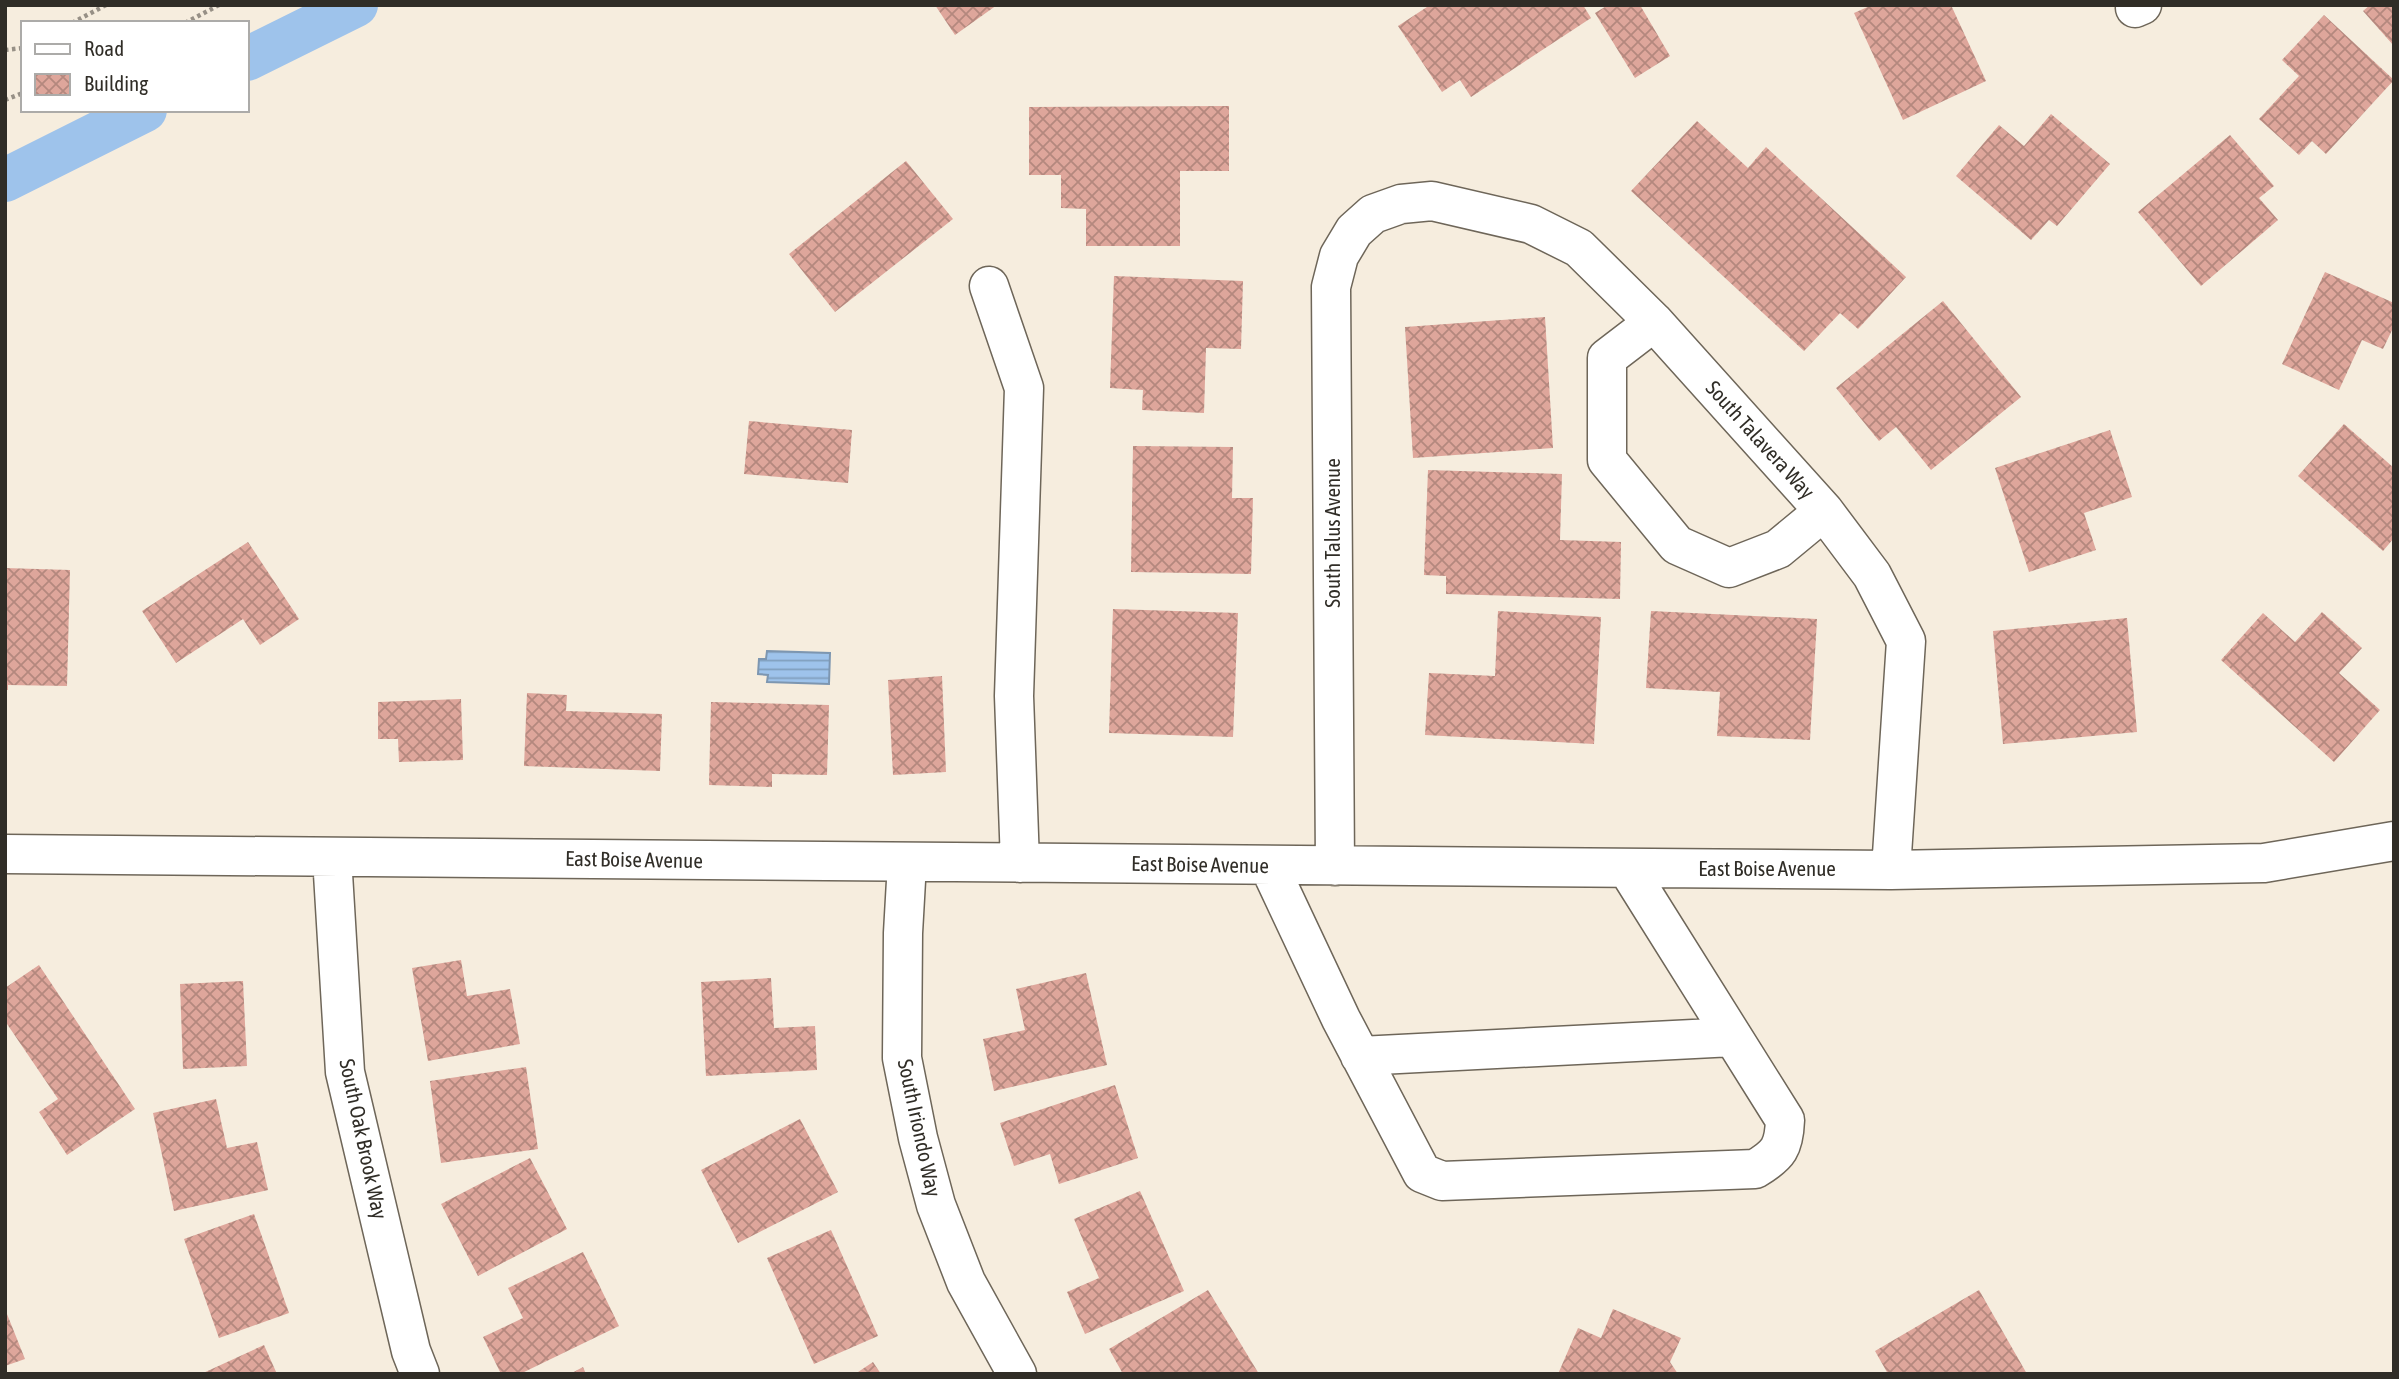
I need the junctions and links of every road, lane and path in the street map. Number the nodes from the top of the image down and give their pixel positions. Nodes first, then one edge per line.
1 (106, 5) edge
2 (219, 5) edge
3 (76, 21) edge
4 (189, 21) edge
5 (1373, 214) joint
6 (989, 286) dead end
7 (1654, 322) junction
8 (1824, 511) junction
9 (2394, 841) edge
10 (5, 854) edge
11 (332, 857) junction
12 (907, 863) junction
13 (1020, 863) junction
14 (1269, 866) junction
15 (1335, 866) junction
16 (1628, 869) junction
17 (1891, 870) junction
18 (1733, 1037) junction
19 (1360, 1056) junction
20 (420, 1374) edge
21 (1017, 1374) edge

1 - 3 path
2 - 4 path
5 - 7 street, South Talavera Way
5 - 15 street, South Talus Avenue
6 - 13 street
7 - 8 street, South Talavera Way
7 - 8 street
8 - 17 street, South Talavera Way
9 - 17 street, East Boise Avenue
10 - 11 street, East Boise Avenue
11 - 12 street, East Boise Avenue
11 - 20 street, South Oak Brook Way
12 - 13 street, East Boise Avenue
12 - 21 street, South Iriondo Way
13 - 14 street, East Boise Avenue
14 - 15 street, East Boise Avenue
14 - 19 street
15 - 16 street, East Boise Avenue
16 - 17 street, East Boise Avenue
16 - 18 street
18 - 19 street
18 - 19 street

